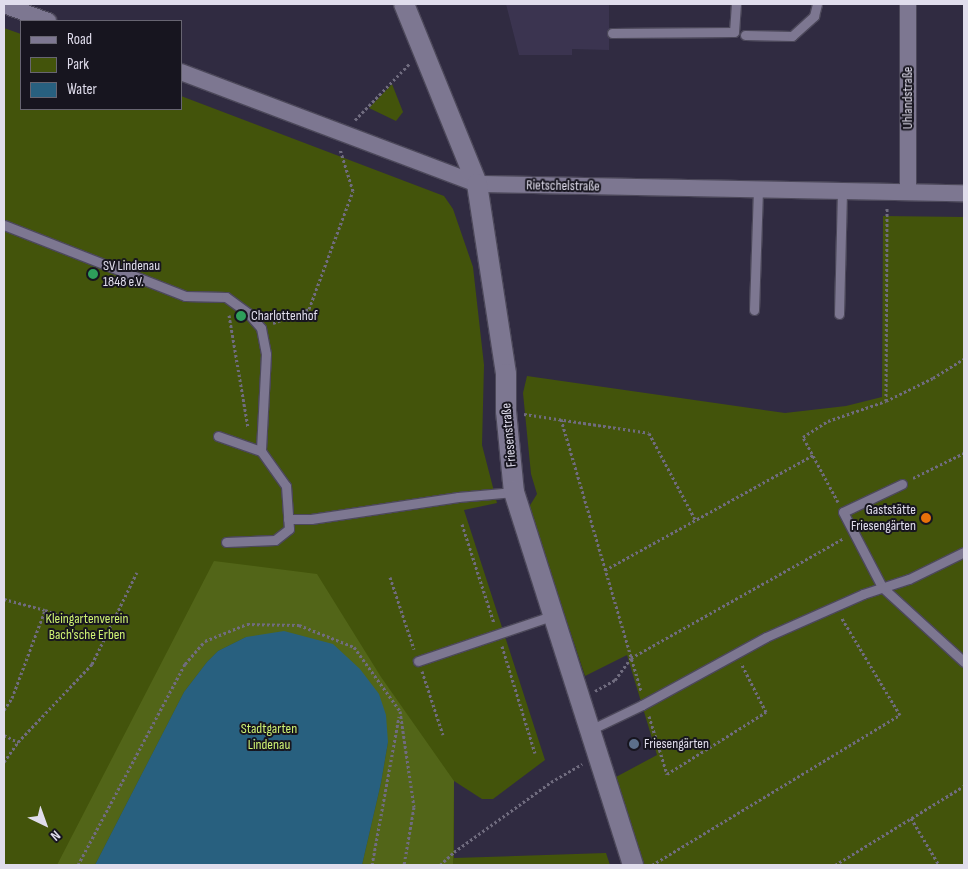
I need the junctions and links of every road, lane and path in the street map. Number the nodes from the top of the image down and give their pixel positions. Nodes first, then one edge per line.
1 (404, 4) edge
2 (736, 4) edge
3 (817, 4) edge
4 (908, 4) edge
5 (4, 5) edge
6 (45, 20) edge
7 (612, 33) dead end
8 (745, 35) dead end
9 (423, 50) junction
10 (182, 72) edge
11 (338, 131) junction
12 (477, 184) junction
13 (758, 189) junction
14 (842, 190) junction
15 (889, 191) junction
16 (908, 192) junction
17 (964, 193) edge
18 (4, 225) edge
19 (226, 297) junction
20 (754, 310) dead end
21 (839, 314) dead end
22 (261, 328) junction
23 (964, 359) edge
24 (886, 401) junction
25 (506, 411) junction
26 (561, 419) junction
27 (218, 436) dead end
28 (251, 446) junction
29 (261, 451) junction
30 (964, 453) edge
31 (813, 455) junction
32 (902, 484) joint
33 (514, 492) junction
34 (843, 512) junction
35 (288, 519) junction
36 (695, 519) junction
37 (462, 524) dead end
38 (854, 532) junction
39 (226, 542) dead end
40 (964, 552) edge
41 (604, 570) junction
42 (137, 572) dead end
43 (390, 577) dead end
44 (882, 587) junction
45 (4, 599) edge
46 (836, 608) junction
47 (45, 610) junction
48 (552, 616) junction
49 (79, 623) dead end
50 (498, 636) junction
51 (736, 654) junction
52 (631, 658) junction
53 (418, 661) junction
54 (964, 662) edge
55 (579, 700) junction
56 (645, 704) junction
57 (4, 710) edge
58 (400, 711) junction
59 (590, 730) junction
60 (4, 735) edge
61 (444, 735) dead end
62 (18, 742) junction
63 (536, 753) dead end
64 (597, 755) junction
65 (4, 762) edge
66 (964, 786) edge
67 (911, 818) junction
68 (78, 865) edge
69 (372, 865) edge
70 (404, 865) edge
71 (440, 865) edge
72 (633, 865) edge
73 (652, 865) edge
74 (835, 865) edge
75 (939, 865) edge

1 - 9 street, Friesenstraße
2 - 7 lane
3 - 8 lane
4 - 16 street, Uhlandstraße
5 - 6 street
9 - 11 path
9 - 12 street, Friesenstraße
10 - 11 street, Rietschelstraße
11 - 12 street, Rietschelstraße
11 - 22 path
12 - 13 street, Rietschelstraße
12 - 25 street, Friesenstraße
13 - 14 street, Rietschelstraße
13 - 20 lane
14 - 15 street, Rietschelstraße
14 - 21 lane
15 - 16 street, Rietschelstraße
15 - 24 path
16 - 17 street, Rietschelstraße
18 - 19 lane
19 - 22 lane
19 - 28 path
22 - 29 lane
23 - 24 path
24 - 31 path
25 - 26 path
25 - 33 street, Friesenstraße
26 - 36 path
26 - 41 path
27 - 28 lane
28 - 29 lane
29 - 35 lane
30 - 32 path
31 - 34 path
31 - 36 path
32 - 34 lane
33 - 35 lane
33 - 48 street, Friesenstraße
34 - 38 lane
35 - 39 lane
36 - 41 path
37 - 50 path
38 - 44 lane
38 - 52 path
40 - 44 lane
41 - 52 path
42 - 62 path
43 - 53 path
44 - 46 lane
44 - 54 lane
45 - 47 path
46 - 51 lane
46 - 73 path
47 - 49 path
47 - 57 path
48 - 50 lane
48 - 55 street, Friesenstraße
50 - 53 lane
50 - 63 path
51 - 56 lane
51 - 56 path
52 - 55 path
52 - 56 path
53 - 61 path
55 - 59 street, Friesenstraße
56 - 59 lane
58 - 68 path
58 - 69 path
58 - 70 path
59 - 64 street, Friesenstraße
60 - 62 path
62 - 65 path
64 - 71 path
64 - 72 street, Friesenstraße
66 - 67 path
67 - 74 path
67 - 75 path

